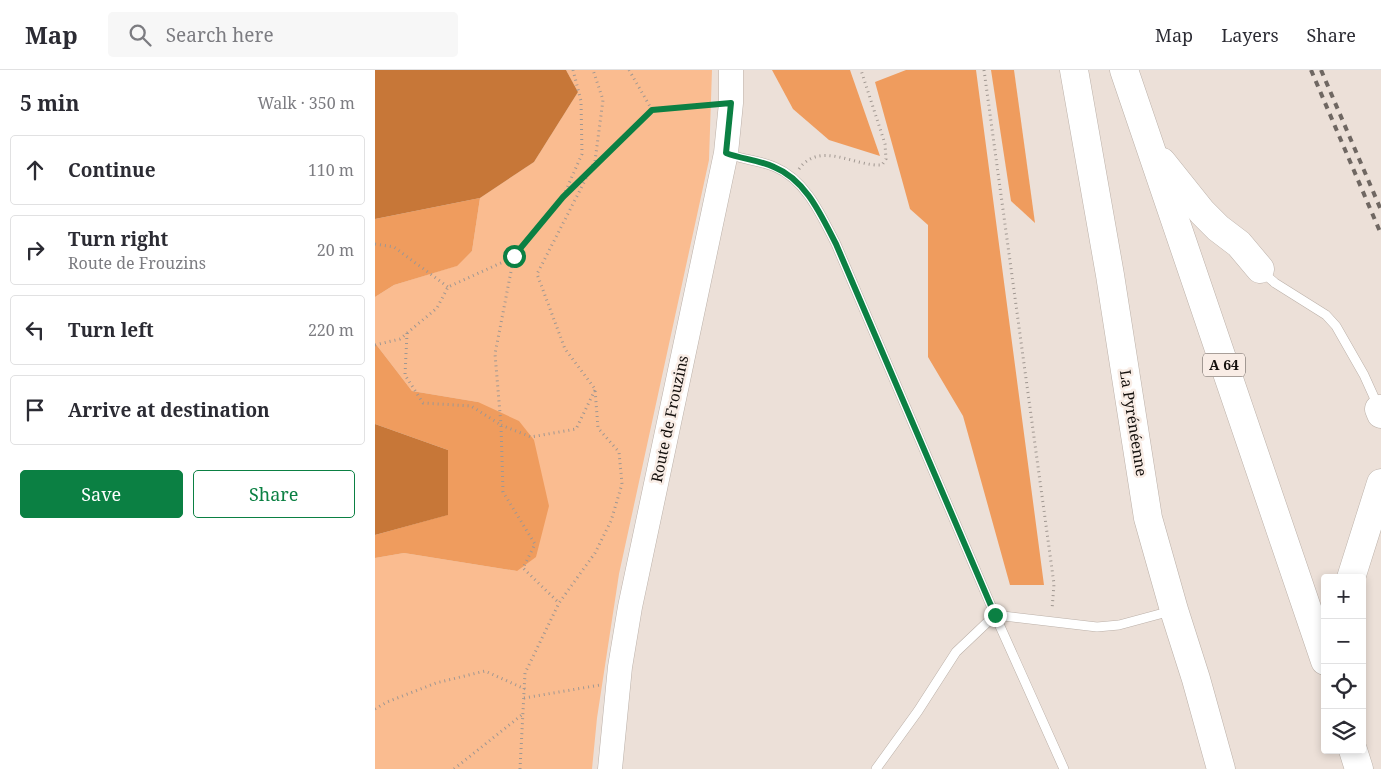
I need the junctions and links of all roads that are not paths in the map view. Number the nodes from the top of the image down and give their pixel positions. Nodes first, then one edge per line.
1 (731, 70) edge
2 (1074, 70) edge
3 (1124, 70) edge
4 (1150, 147) junction
5 (726, 153) junction
6 (1260, 269) joint
7 (1380, 412) edge
8 (1381, 483) edge
9 (1352, 574) edge
10 (1174, 610) junction
11 (995, 615) junction
12 (1321, 649) edge
13 (1354, 754) edge
14 (610, 769) edge
15 (876, 769) edge
16 (1064, 769) edge
17 (1221, 769) edge
18 (1359, 769) edge

1 - 5 main road, Route de Frouzins
2 - 10 highway, La Pyrénéenne
3 - 4 highway, A 64
4 - 6 highway
4 - 12 highway, A 64
5 - 11 lane
5 - 14 main road, Route de Frouzins
6 - 7 lane
8 - 9 highway
10 - 11 lane
10 - 17 highway, La Pyrénéenne
11 - 15 lane
11 - 16 lane
13 - 18 highway

